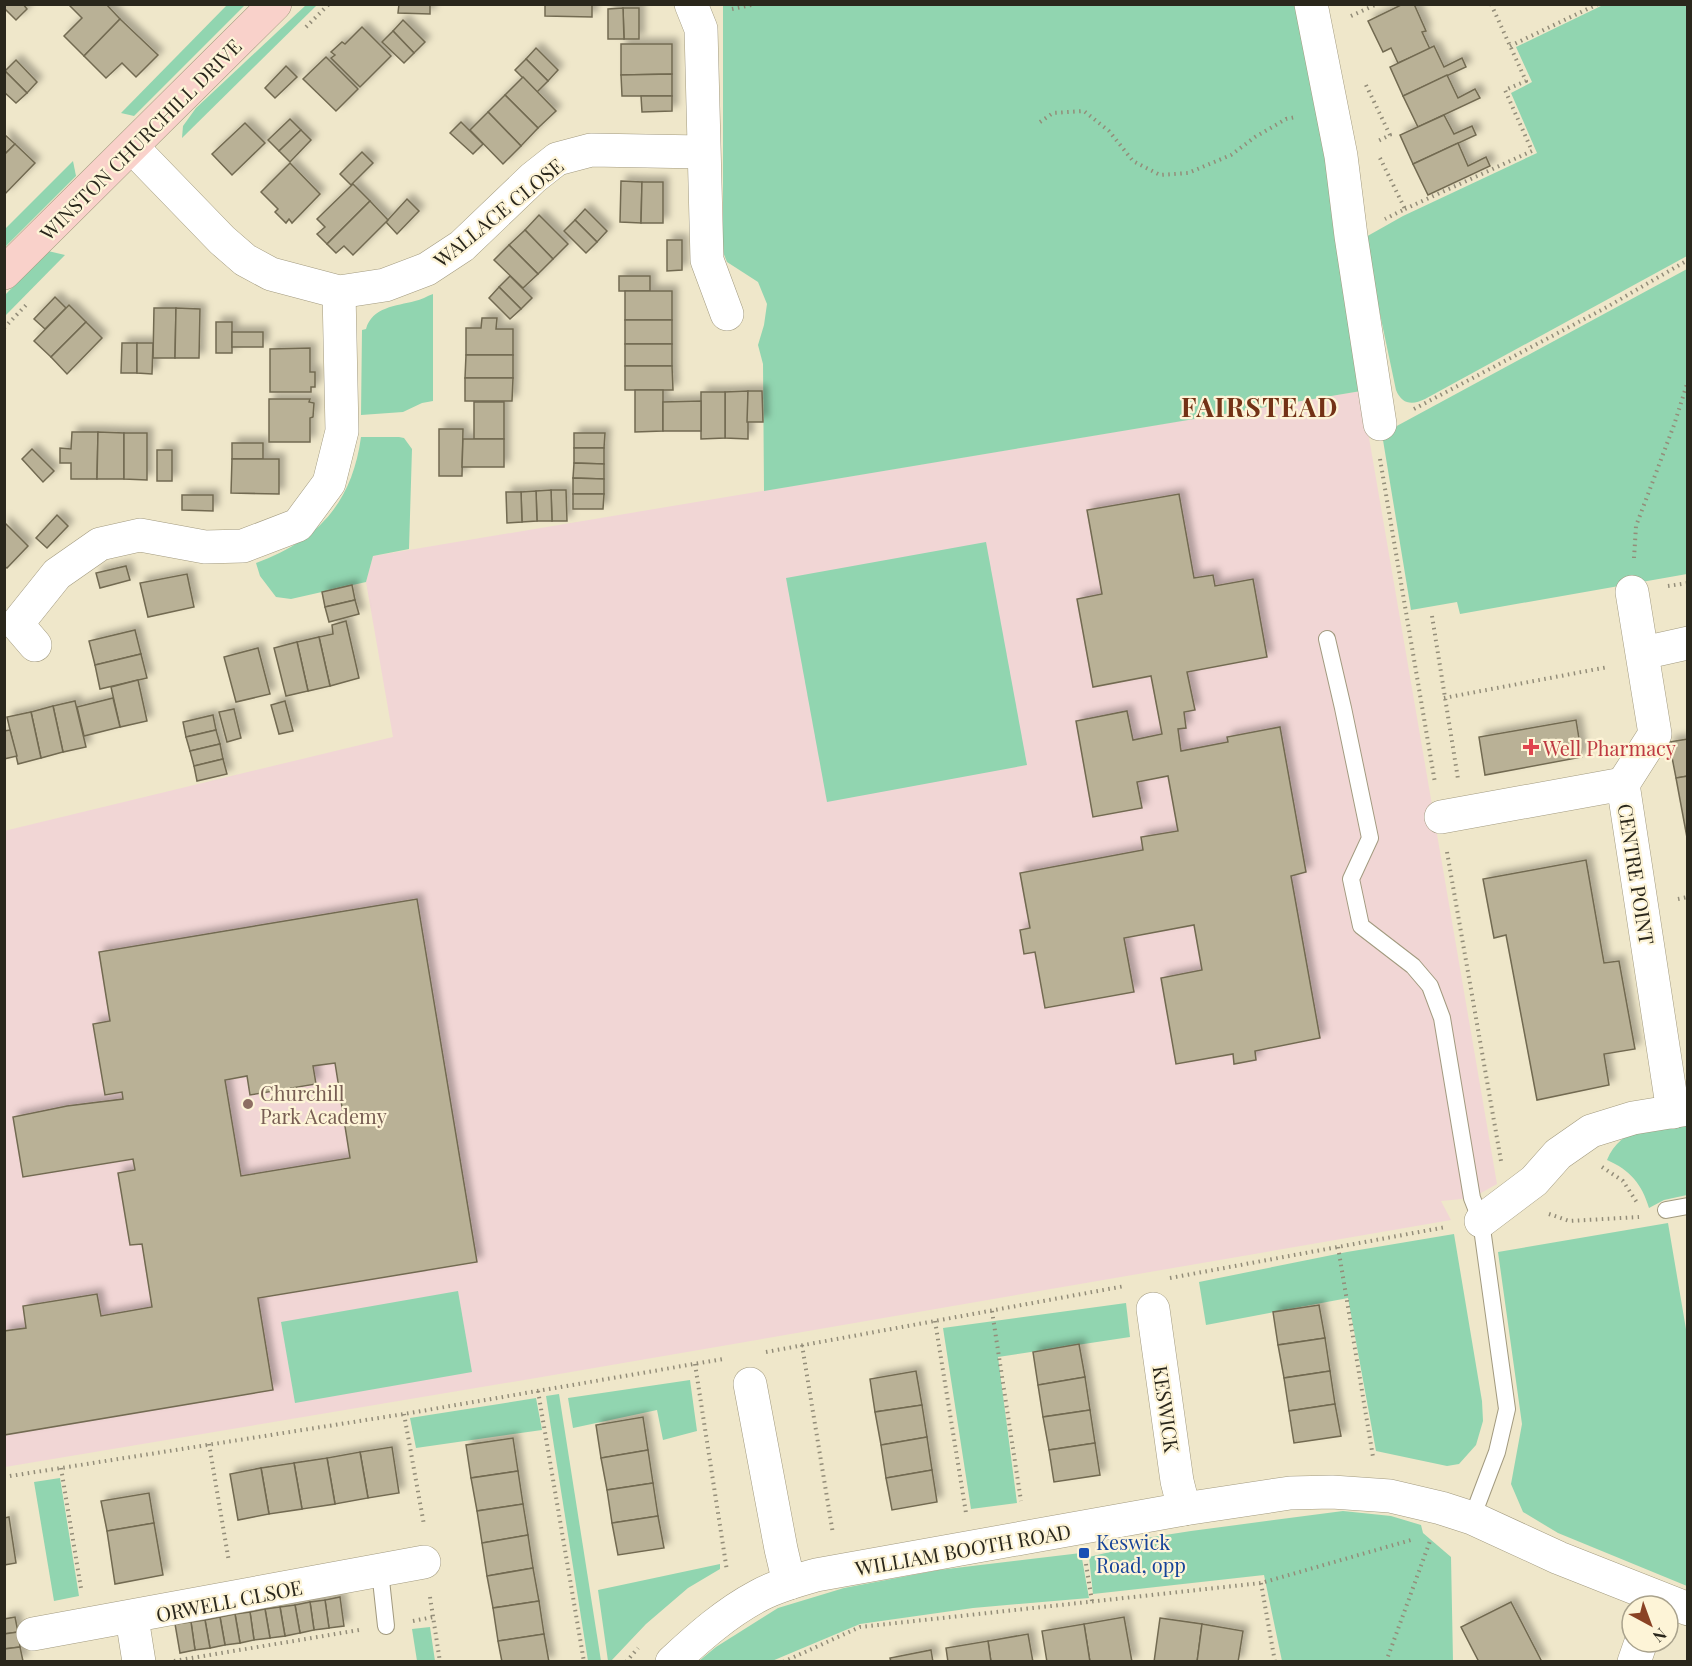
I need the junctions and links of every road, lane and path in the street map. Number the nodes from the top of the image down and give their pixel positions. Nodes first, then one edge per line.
1 (275, 4) edge
2 (691, 4) edge
3 (1311, 4) edge
4 (1491, 4) edge
5 (1598, 4) edge
6 (1510, 46) junction
7 (1332, 110) junction
8 (1040, 122) dead end
9 (132, 147) junction
10 (702, 152) junction
11 (1405, 209) dead end
12 (1688, 260) edge
13 (4, 273) edge
14 (339, 292) junction
15 (727, 314) dead end
16 (1688, 381) edge
17 (1380, 424) joint
18 (1688, 583) edge
19 (1632, 592) junction
20 (1432, 616) dead end
21 (19, 627) edge
22 (1327, 639) dead end
23 (1688, 644) edge
24 (1643, 657) junction
25 (1444, 698) junction
26 (1623, 784) junction
27 (1452, 815) joint
28 (1680, 1111) edge
29 (1558, 1154) junction
30 (1508, 1200) junction
31 (1688, 1206) edge
32 (1666, 1210) dead end
33 (1481, 1221) junction
34 (1338, 1247) dead end
35 (1153, 1309) dead end
36 (992, 1311) dead end
37 (935, 1321) dead end
38 (802, 1345) dead end
39 (695, 1364) dead end
40 (750, 1384) dead end
41 (538, 1391) dead end
42 (404, 1414) dead end
43 (209, 1444) dead end
44 (1373, 1457) dead end
45 (61, 1468) dead end
46 (1022, 1505) dead end
47 (1184, 1509) junction
48 (967, 1514) dead end
49 (1472, 1518) junction
50 (833, 1535) dead end
51 (1415, 1539) dead end
52 (1423, 1539) dead end
53 (424, 1563) junction
54 (380, 1571) junction
55 (728, 1575) dead end
56 (789, 1583) junction
57 (1261, 1583) junction
58 (1642, 1594) edge
59 (235, 1599) junction
60 (433, 1617) junction
61 (132, 1618) junction
62 (87, 1625) junction
63 (386, 1626) junction
64 (33, 1634) dead end
65 (139, 1662) edge
66 (170, 1662) edge
67 (440, 1662) edge
68 (584, 1662) edge
69 (672, 1662) edge
70 (783, 1662) edge
71 (1275, 1662) edge
72 (1386, 1662) edge

1 - 9 street, WINSTON CHURCHILL DRIVE
2 - 10 street
3 - 7 street
4 - 6 path
5 - 6 path
6 - 11 path
7 - 8 path
7 - 17 street
9 - 13 street, WINSTON CHURCHILL DRIVE
9 - 14 street, WALLACE CLOSE
10 - 14 street, WALLACE CLOSE
10 - 15 street
12 - 17 path
14 - 21 street
16 - 19 path
18 - 19 path
19 - 24 street
20 - 25 path
22 - 33 lane
23 - 24 street
24 - 25 path
24 - 26 street
25 - 27 path
26 - 27 street, CENTRE POINT
26 - 28 street, CENTRE POINT
28 - 29 street
29 - 30 street
29 - 30 path
30 - 33 street
31 - 32 lane
33 - 49 lane
34 - 44 path
35 - 47 street, KESWICK
36 - 46 path
37 - 48 path
38 - 50 path
39 - 55 path
40 - 56 street
41 - 68 path
42 - 53 path
43 - 59 path
45 - 62 path
47 - 49 street, WILLIAM BOOTH ROAD
47 - 56 street, WILLIAM BOOTH ROAD
49 - 58 street, WILLIAM BOOTH ROAD
51 - 57 path
52 - 72 path
53 - 54 street, ORWELL CLSOE
53 - 60 path
54 - 59 street, ORWELL CLSOE
54 - 63 lane
56 - 69 street, WILLIAM BOOTH ROAD
57 - 70 path
57 - 71 path
59 - 61 street, ORWELL CLSOE
60 - 63 path
60 - 67 path
61 - 62 street, ORWELL CLSOE
61 - 65 street
62 - 64 street, ORWELL CLSOE
63 - 66 path

